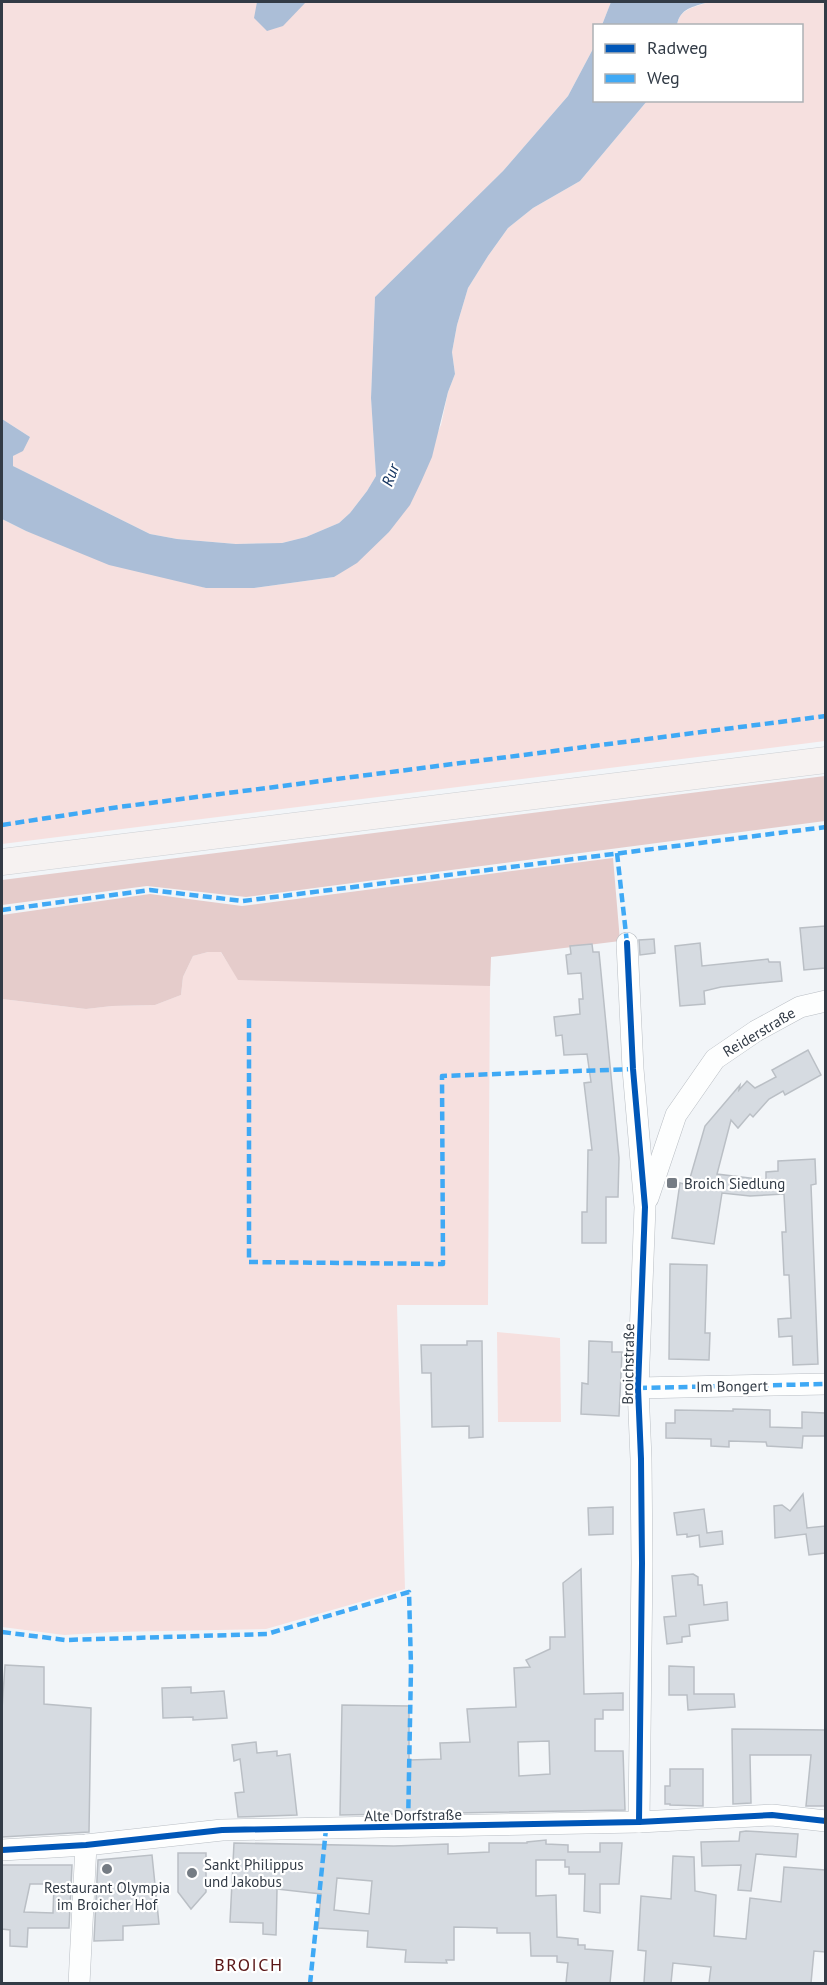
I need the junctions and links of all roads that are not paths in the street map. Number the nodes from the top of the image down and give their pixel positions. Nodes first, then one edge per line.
1 (825, 760) edge
2 (2, 862) edge
3 (627, 943) dead end
4 (825, 1001) edge
5 (645, 1207) junction
6 (825, 1384) edge
7 (638, 1388) junction
8 (825, 1821) edge
9 (639, 1822) junction
10 (86, 1845) junction
11 (2, 1850) edge
12 (79, 1983) edge

1 - 2 main road
3 - 5 street, Broichstraße
4 - 5 street, Reiderstraße
5 - 7 street, Broichstraße
6 - 7 street, Im Bongert
7 - 9 street, Broichstraße
8 - 9 street, Alte Dorfstraße
9 - 10 street, Alte Dorfstraße
10 - 11 street, Alte Dorfstraße
10 - 12 street

